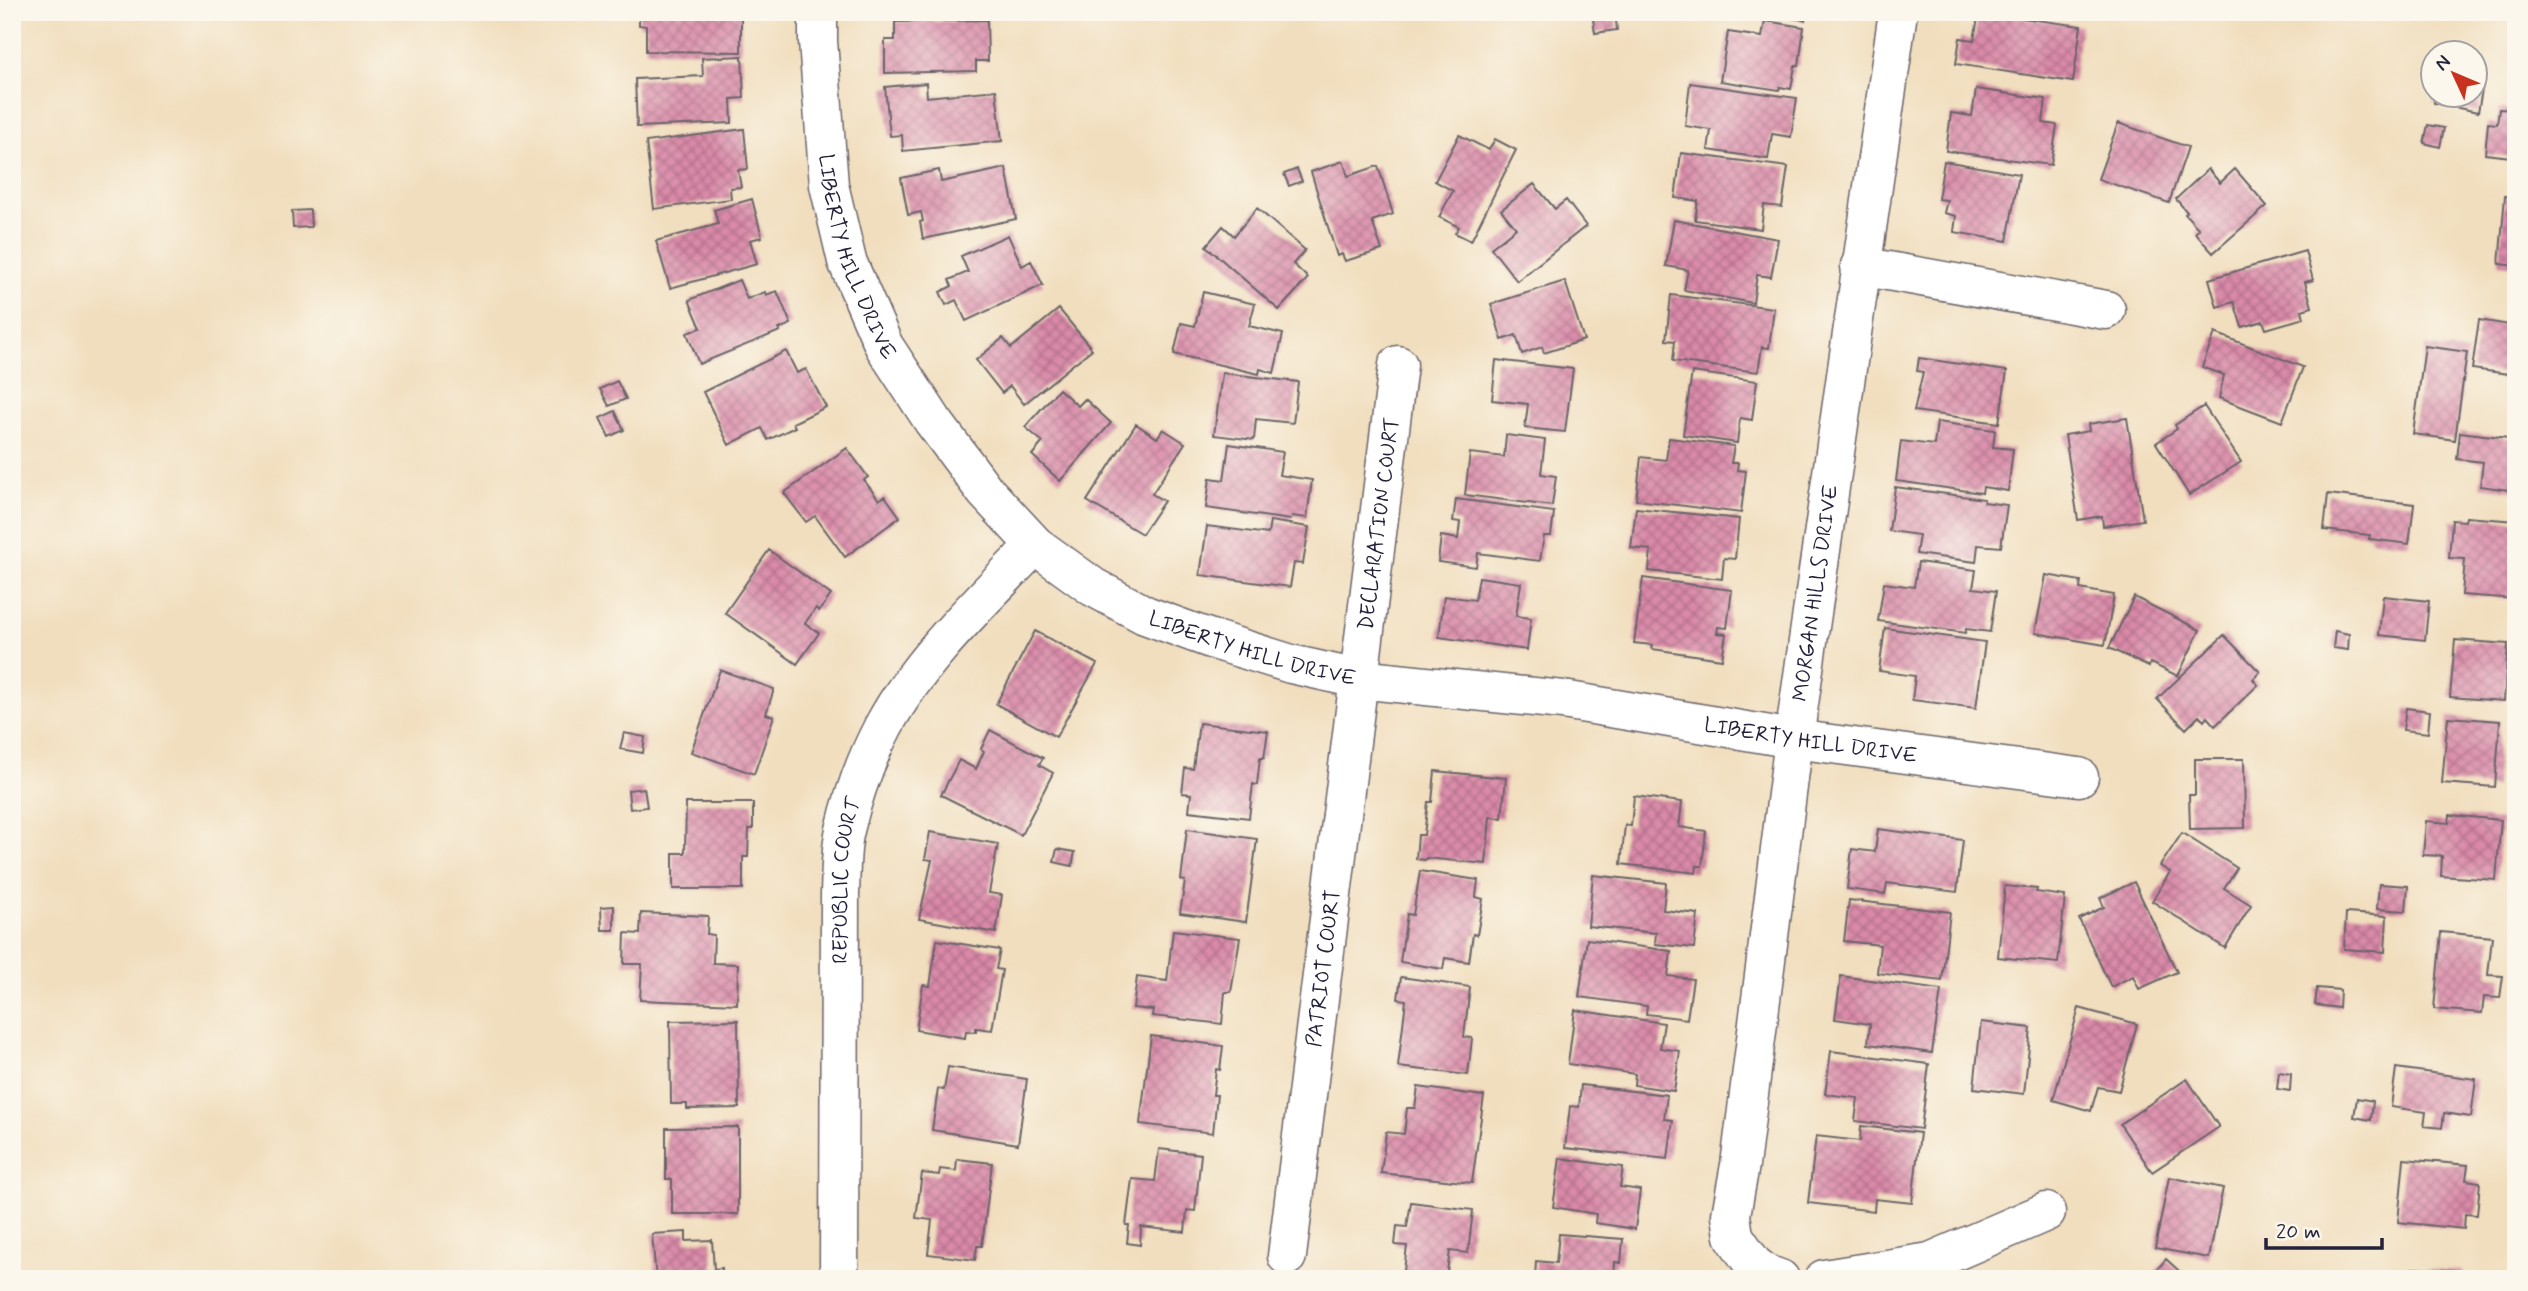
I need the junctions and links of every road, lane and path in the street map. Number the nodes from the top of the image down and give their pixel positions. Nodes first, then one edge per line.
1 (818, 12) edge
2 (1898, 12) edge
3 (1860, 266) junction
4 (2106, 310) dead end
5 (1398, 365) dead end
6 (1035, 545) junction
7 (1359, 679) junction
8 (1794, 739) junction
9 (2079, 777) dead end
10 (2046, 1212) dead end
11 (1287, 1256) dead end
12 (839, 1279) edge
13 (1780, 1279) edge
14 (1824, 1279) edge

1 - 6 street, LIBERTY HILL DRIVE
2 - 3 street, MORGAN HILLS DRIVE
3 - 4 street
3 - 8 street, MORGAN HILLS DRIVE
5 - 7 street, DECLARATION COURT
6 - 7 street, LIBERTY HILL DRIVE
6 - 12 street, REPUBLIC COURT
7 - 8 street, LIBERTY HILL DRIVE
7 - 11 street, PATRIOT COURT
8 - 9 street, LIBERTY HILL DRIVE
8 - 13 street, MORGAN HILLS DRIVE
10 - 14 street

